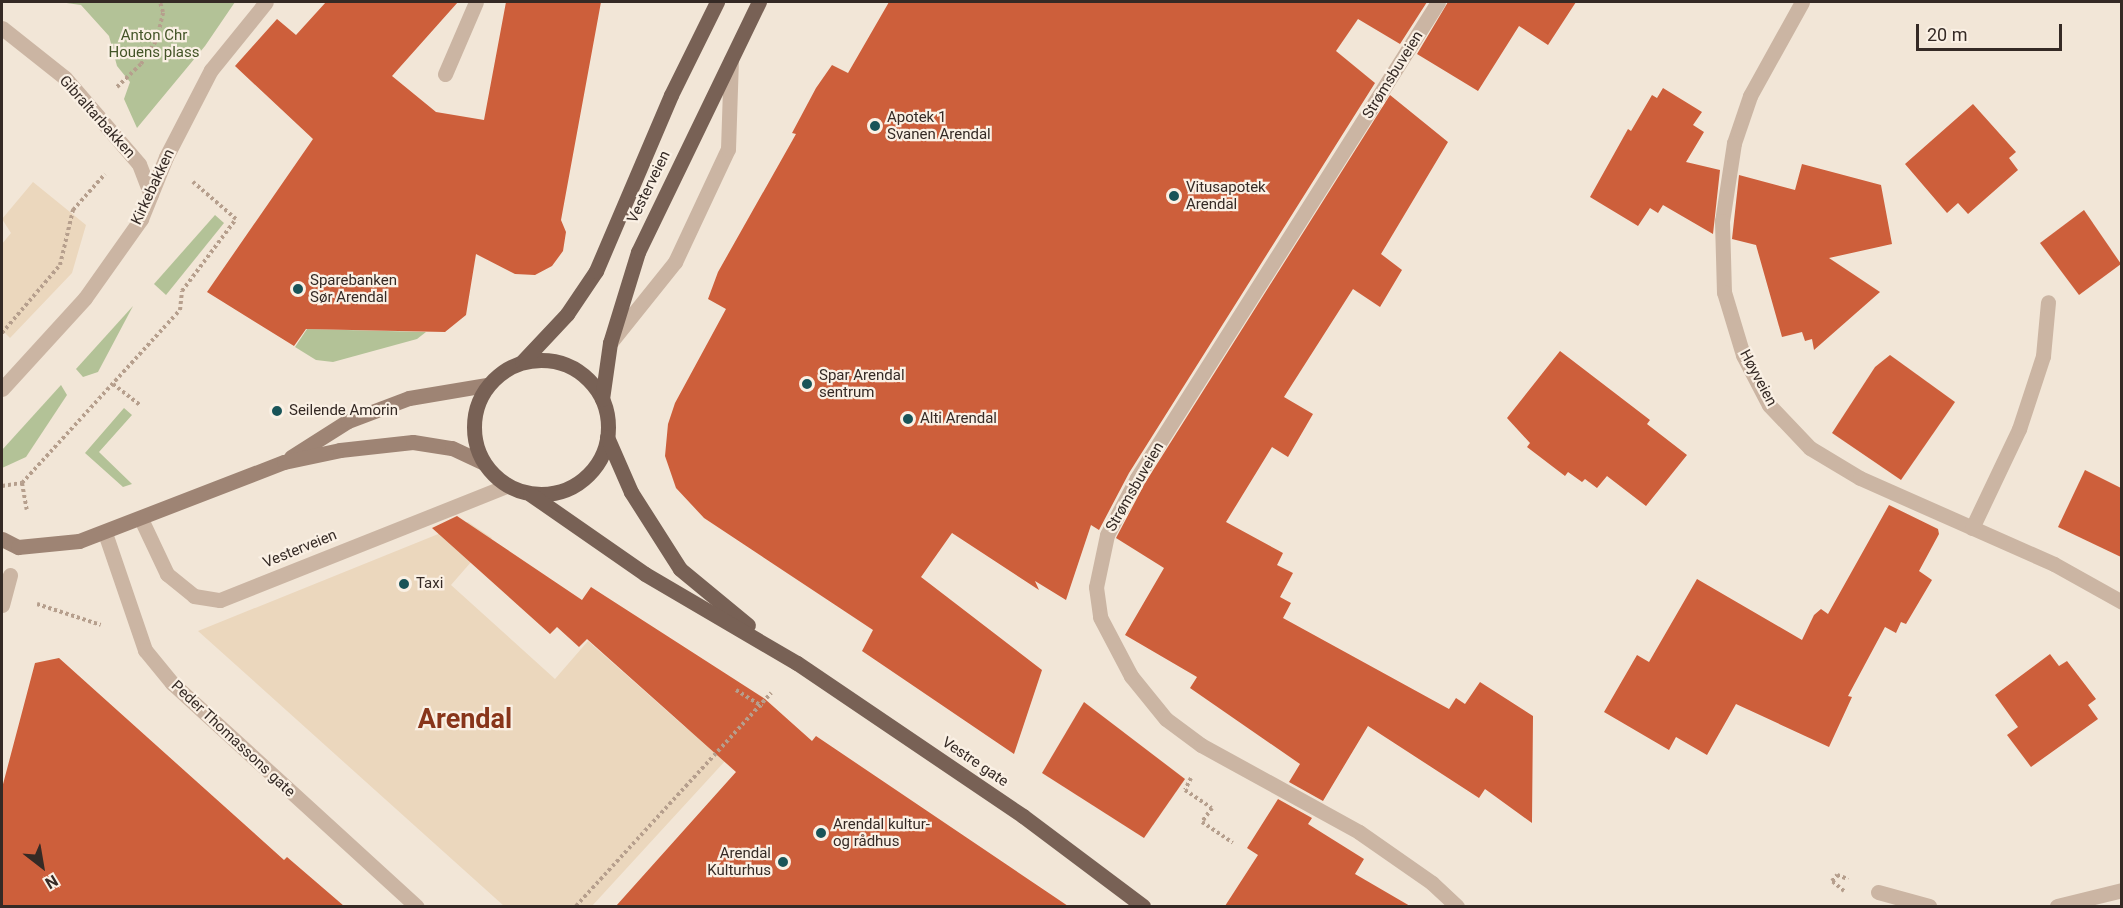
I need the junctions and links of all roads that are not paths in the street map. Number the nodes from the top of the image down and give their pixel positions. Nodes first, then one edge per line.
1 (266, 2) edge
2 (476, 2) edge
3 (717, 2) edge
4 (759, 2) edge
5 (1438, 2) edge
6 (1802, 2) edge
7 (2, 28) edge
8 (731, 60) junction
9 (446, 74) dead end
10 (151, 195) junction
11 (2048, 302) dead end
12 (610, 343) junction
13 (522, 363) junction
14 (488, 385) junction
15 (2, 389) edge
16 (602, 399) junction
17 (607, 437) junction
18 (284, 462) junction
19 (482, 462) junction
20 (507, 486) junction
21 (530, 494) junction
22 (141, 519) junction
23 (1972, 528) junction
24 (105, 533) junction
25 (2, 539) edge
26 (10, 575) dead end
27 (3, 599) edge
28 (2121, 602) edge
29 (782, 654) junction
30 (1878, 892) dead end
31 (2120, 893) edge
32 (416, 906) edge
33 (1143, 906) edge
34 (1457, 906) edge
35 (1929, 906) edge
36 (2057, 906) edge

1 - 10 street, Kirkebakken
2 - 9 street
3 - 13 main road, Vesterveien
4 - 8 main road, Vesterveien
5 - 34 street, Strømsbuveien
6 - 23 street, Høyveien
7 - 10 street, Gibraltarbakken
8 - 12 main road, Vesterveien
8 - 12 street
10 - 15 street, Kirkebakken
11 - 23 street
12 - 16 main road, Vesterveien
13 - 14 main road
13 - 16 main road
14 - 18 street
14 - 19 main road
16 - 17 main road
17 - 21 main road
17 - 29 main road, Vestre gate
18 - 19 street
18 - 22 street
19 - 20 main road
20 - 21 main road
20 - 22 street, Vesterveien
21 - 29 main road, Vestre gate
22 - 24 street
23 - 28 street, Høyveien
24 - 25 street
24 - 32 street, Peder Thomassons gate
26 - 27 street
29 - 33 main road, Vestre gate
30 - 35 street
31 - 36 street

